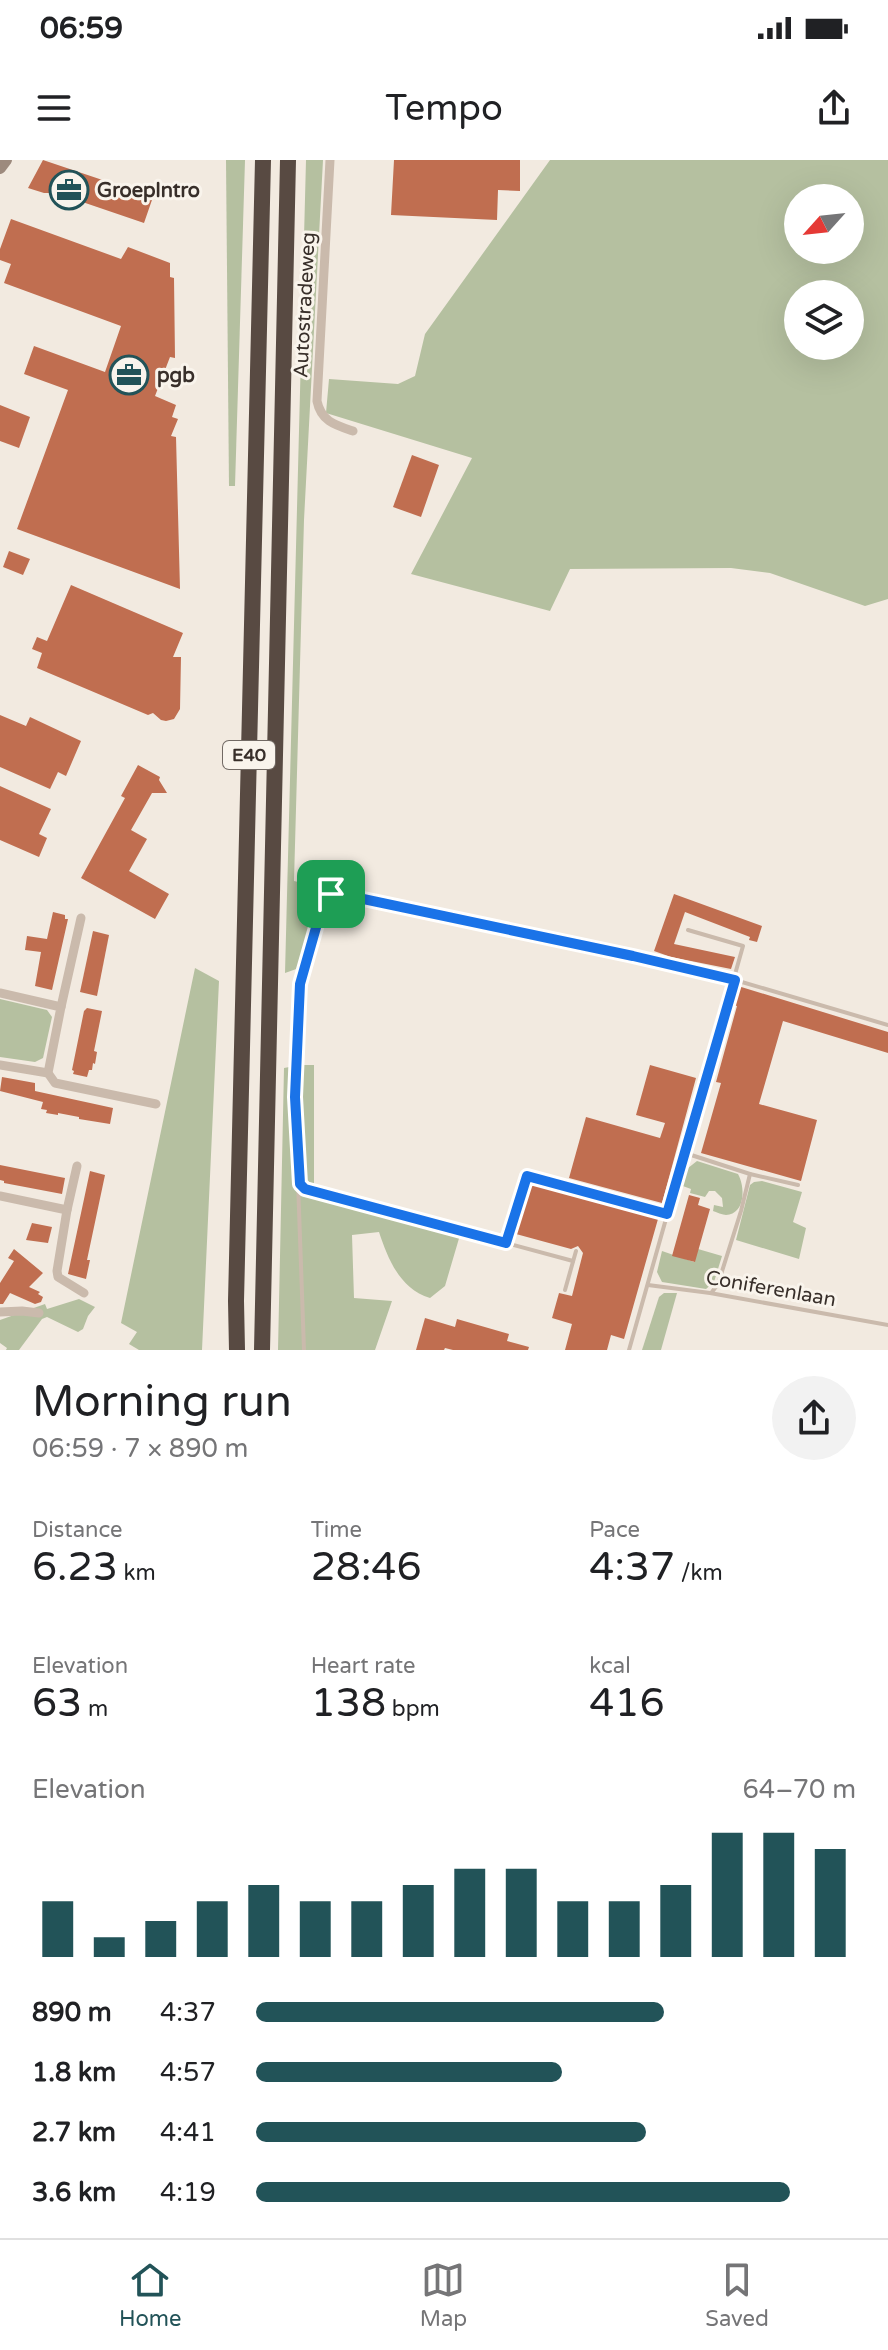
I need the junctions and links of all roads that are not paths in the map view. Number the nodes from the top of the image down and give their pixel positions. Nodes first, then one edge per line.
1 (6, 160) edge
2 (263, 160) edge
3 (288, 160) edge
4 (330, 160) edge
5 (0, 168) edge
6 (353, 431) dead end
7 (81, 918) dead end
8 (688, 930) dead end
9 (735, 980) junction
10 (0, 993) edge
11 (61, 1007) junction
12 (888, 1025) edge
13 (0, 1065) edge
14 (48, 1073) junction
15 (156, 1104) dead end
16 (685, 1153) junction
17 (77, 1166) dead end
18 (750, 1174) junction
19 (300, 1184) junction
20 (798, 1185) dead end
21 (0, 1196) edge
22 (67, 1210) junction
23 (667, 1214) junction
24 (506, 1243) junction
25 (576, 1251) dead end
26 (573, 1261) junction
27 (648, 1285) junction
28 (565, 1290) dead end
29 (84, 1293) dead end
30 (710, 1293) junction
31 (0, 1312) edge
32 (39, 1313) dead end
33 (888, 1325) edge
34 (237, 1350) edge
35 (262, 1350) edge
36 (304, 1350) edge
37 (629, 1350) edge

1 - 5 street
2 - 34 highway, E40
3 - 35 highway, E40
4 - 6 street, Autostradeweg
7 - 11 street
8 - 9 lane
9 - 12 lane
9 - 16 lane
9 - 19 lane
10 - 11 street
11 - 14 street
13 - 14 street
14 - 15 street
16 - 18 lane
16 - 23 lane
17 - 22 street
18 - 20 lane
18 - 30 lane
19 - 24 lane
19 - 36 lane
21 - 22 street
22 - 29 street
23 - 24 lane
23 - 27 lane
24 - 26 lane
25 - 26 lane
26 - 28 lane
27 - 30 lane, Coniferenlaan
27 - 37 lane
30 - 33 lane, Coniferenlaan
31 - 32 street

